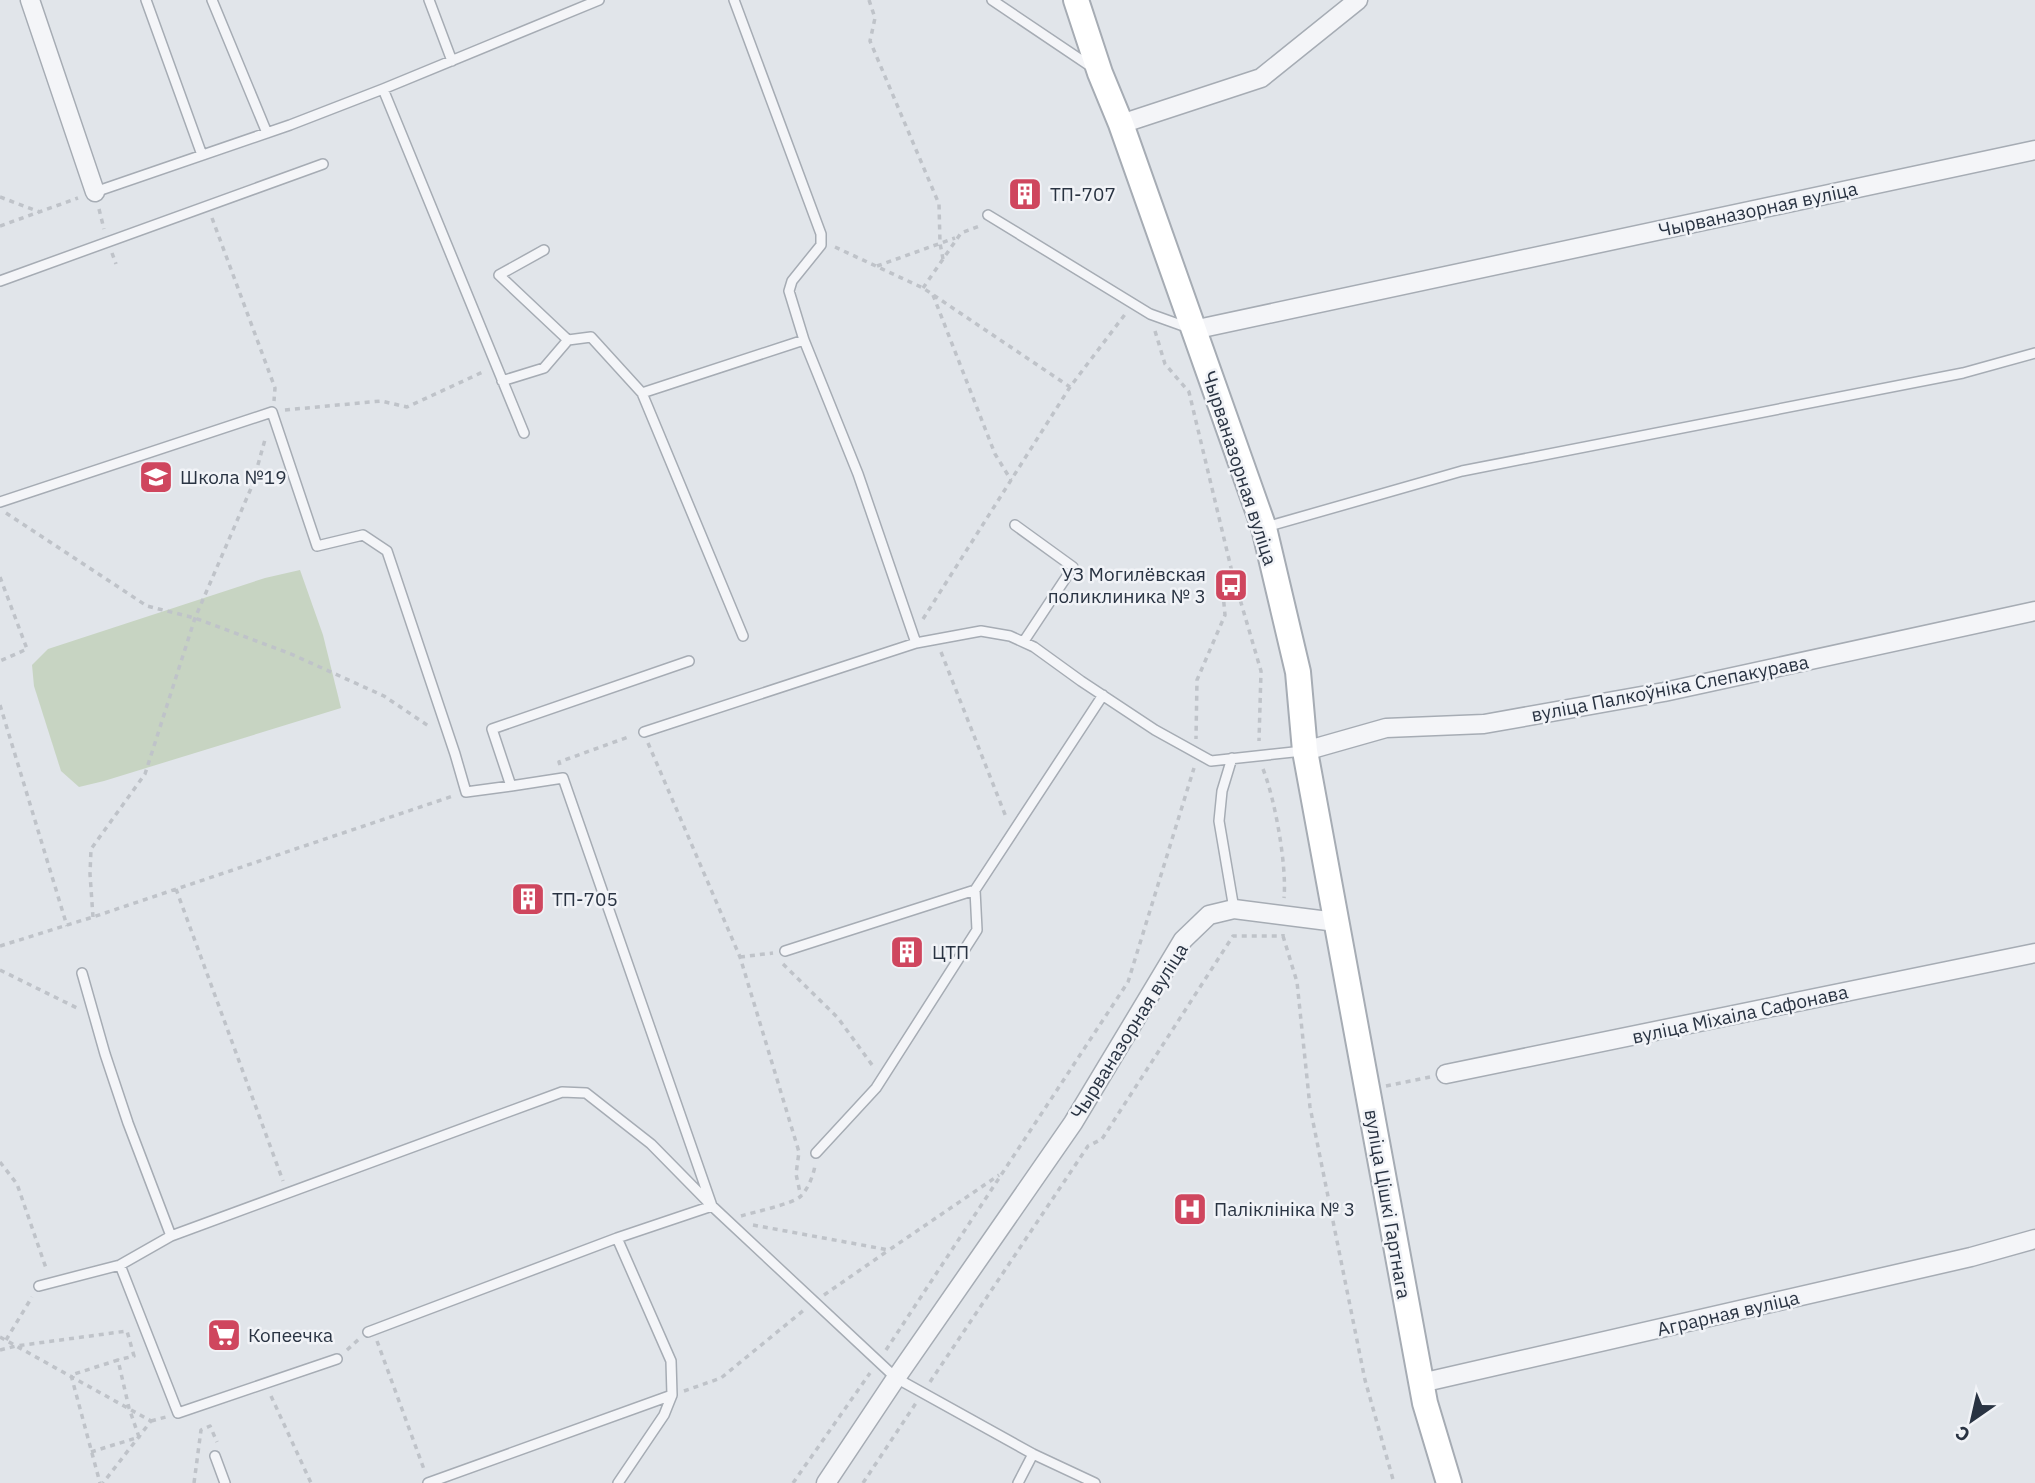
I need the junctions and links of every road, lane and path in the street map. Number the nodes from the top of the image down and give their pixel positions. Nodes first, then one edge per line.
1 (30, 0) edge
2 (145, 0) edge
3 (212, 0) edge
4 (429, 0) edge
5 (599, 0) edge
6 (734, 0) edge
7 (869, 0) edge
8 (992, 0) edge
9 (1076, 0) edge
10 (1358, 0) edge
11 (577, 4) edge
12 (452, 61) junction
13 (1100, 73) junction
14 (383, 89) junction
15 (1121, 124) junction
16 (267, 133) junction
17 (2035, 150) edge
18 (202, 155) junction
19 (323, 164) dead end
20 (95, 192) junction
21 (0, 197) edge
22 (208, 206) junction
23 (40, 212) junction
24 (992, 217) joint
25 (0, 226) edge
26 (957, 238) junction
27 (822, 241) junction
28 (940, 243) junction
29 (544, 250) dead end
30 (943, 259) junction
31 (876, 266) junction
32 (0, 281) edge
33 (923, 288) junction
34 (933, 294) junction
35 (1133, 303) junction
36 (1150, 314) junction
37 (1193, 330) junction
38 (568, 340) junction
39 (804, 340) junction
40 (2035, 353) edge
41 (496, 367) junction
42 (502, 381) junction
43 (1070, 387) junction
44 (642, 393) junction
45 (272, 411) junction
46 (524, 433) dead end
47 (1011, 480) junction
48 (0, 502) edge
49 (0, 509) edge
50 (1015, 525) dead end
51 (1264, 528) junction
52 (0, 577) edge
53 (2035, 611) edge
54 (195, 618) junction
55 (743, 636) dead end
56 (915, 638) junction
57 (936, 639) junction
58 (1024, 641) junction
59 (0, 661) edge
60 (689, 662) dead end
61 (1103, 695) junction
62 (0, 705) edge
63 (644, 732) junction
64 (450, 739) junction
65 (1305, 751) junction
66 (1195, 754) junction
67 (1232, 758) junction
68 (563, 778) junction
69 (510, 786) junction
70 (466, 792) junction
71 (1012, 832) junction
72 (176, 889) junction
73 (975, 890) junction
74 (1234, 909) junction
75 (93, 917) junction
76 (1336, 922) junction
77 (67, 926) junction
78 (1283, 936) dead end
79 (0, 946) edge
80 (785, 951) joint
81 (772, 953) junction
82 (2035, 953) edge
83 (740, 957) junction
84 (0, 970) edge
85 (82, 973) dead end
86 (94, 1016) junction
87 (1446, 1074) joint
88 (882, 1079) junction
89 (1367, 1090) junction
90 (816, 1153) joint
91 (0, 1162) edge
92 (1003, 1172) junction
93 (288, 1192) junction
94 (801, 1197) junction
95 (712, 1206) junction
96 (726, 1220) junction
97 (171, 1236) junction
98 (617, 1238) junction
99 (2035, 1239) edge
100 (889, 1251) junction
101 (120, 1265) junction
102 (51, 1283) junction
103 (39, 1286) joint
104 (814, 1302) junction
105 (370, 1331) junction
106 (0, 1336) edge
107 (6, 1340) junction
108 (16, 1346) junction
109 (0, 1350) edge
110 (337, 1359) joint
111 (118, 1360) junction
112 (878, 1362) junction
113 (71, 1375) junction
114 (896, 1378) junction
115 (265, 1383) junction
116 (1421, 1383) junction
117 (672, 1395) junction
118 (129, 1408) junction
119 (139, 1437) junction
120 (91, 1452) junction
121 (1032, 1454) junction
122 (215, 1456) dead end
123 (102, 1483) edge
124 (225, 1483) edge
125 (311, 1483) edge
126 (428, 1483) edge
127 (618, 1483) edge
128 (793, 1483) edge
129 (826, 1483) edge
130 (1018, 1483) edge
131 (1095, 1483) edge
132 (1394, 1483) edge
133 (1450, 1483) edge

1 - 20 street
2 - 18 lane
3 - 16 lane
4 - 12 lane
5 - 11 lane
6 - 27 lane
7 - 28 path
8 - 13 lane
9 - 13 street, Чырваназорная вуліца
10 - 15 street
11 - 12 lane
12 - 14 lane
13 - 15 street, Чырваназорная вуліца
14 - 16 lane
14 - 41 lane
15 - 37 street, Чырваназорная вуліца
16 - 18 lane
17 - 37 street, Чырваназорная вуліца
18 - 20 lane
19 - 22 lane
20 - 23 path
21 - 23 path
22 - 32 lane
22 - 45 path
23 - 25 path
24 - 26 path
24 - 35 lane
26 - 28 path
26 - 30 path
27 - 31 path
27 - 39 lane
28 - 30 path
28 - 31 path
29 - 38 lane
30 - 33 path
31 - 33 path
33 - 34 path
34 - 43 path
34 - 47 path
35 - 36 lane
35 - 43 path
36 - 37 lane
36 - 66 path
37 - 51 street, Чырваназорная вуліца
38 - 42 lane
38 - 44 lane
39 - 44 lane
39 - 56 lane
40 - 51 lane
41 - 42 lane
41 - 45 path
42 - 46 lane
43 - 47 path
44 - 55 lane
45 - 48 lane
45 - 54 path
45 - 64 lane
47 - 56 path
49 - 54 path
50 - 58 lane
51 - 65 street, Чырваназорная вуліца
52 - 59 path
53 - 65 street, вуліца Палкоўніка Слепакурава
54 - 64 path
54 - 75 path
56 - 57 lane
56 - 63 lane
57 - 58 lane
57 - 71 path
58 - 61 lane
60 - 69 lane
61 - 66 lane
61 - 71 lane
62 - 77 path
63 - 68 path
63 - 83 path
64 - 70 lane
65 - 67 lane
65 - 76 street, Чырваназорная вуліца
66 - 67 lane
66 - 92 path
67 - 74 lane
68 - 69 lane
68 - 95 lane
69 - 70 lane
70 - 72 path
71 - 73 lane
72 - 75 path
72 - 93 path
73 - 80 lane
73 - 88 lane
74 - 76 street, Чырваназорная вуліца
74 - 114 street, Чырваназорная вуліца
75 - 77 path
76 - 89 street, вуліца Цішкі Гартнага
77 - 79 path
78 - 132 path
80 - 81 path
81 - 83 path
81 - 88 path
82 - 87 street, вуліца Міхаіла Сафонава
83 - 94 path
84 - 86 path
85 - 86 lane
86 - 97 lane
87 - 89 path
88 - 90 lane
89 - 116 street, вуліца Цішкі Гартнага
90 - 94 path
91 - 102 path
92 - 100 path
92 - 112 path
93 - 95 lane
93 - 97 lane
94 - 96 path
95 - 96 lane
95 - 98 lane
96 - 100 path
96 - 104 lane
97 - 101 lane
98 - 105 lane
98 - 117 lane
99 - 116 street, Аграрная вуліца
100 - 104 path
101 - 102 lane
101 - 115 lane
102 - 103 lane
103 - 107 path
104 - 112 lane
104 - 117 path
105 - 110 path
105 - 126 path
106 - 107 path
107 - 108 path
108 - 109 path
108 - 111 path
108 - 113 path
110 - 115 lane
111 - 113 path
111 - 118 path
112 - 114 lane
112 - 128 path
113 - 118 path
113 - 120 path
114 - 121 lane
114 - 129 street, Чырваназорная вуліца
115 - 125 path
116 - 133 street, вуліца Цішкі Гартнага
117 - 126 lane
117 - 127 lane
118 - 119 path
118 - 119 path
119 - 120 path
119 - 123 path
120 - 123 path
121 - 130 lane
121 - 131 lane
122 - 124 lane

